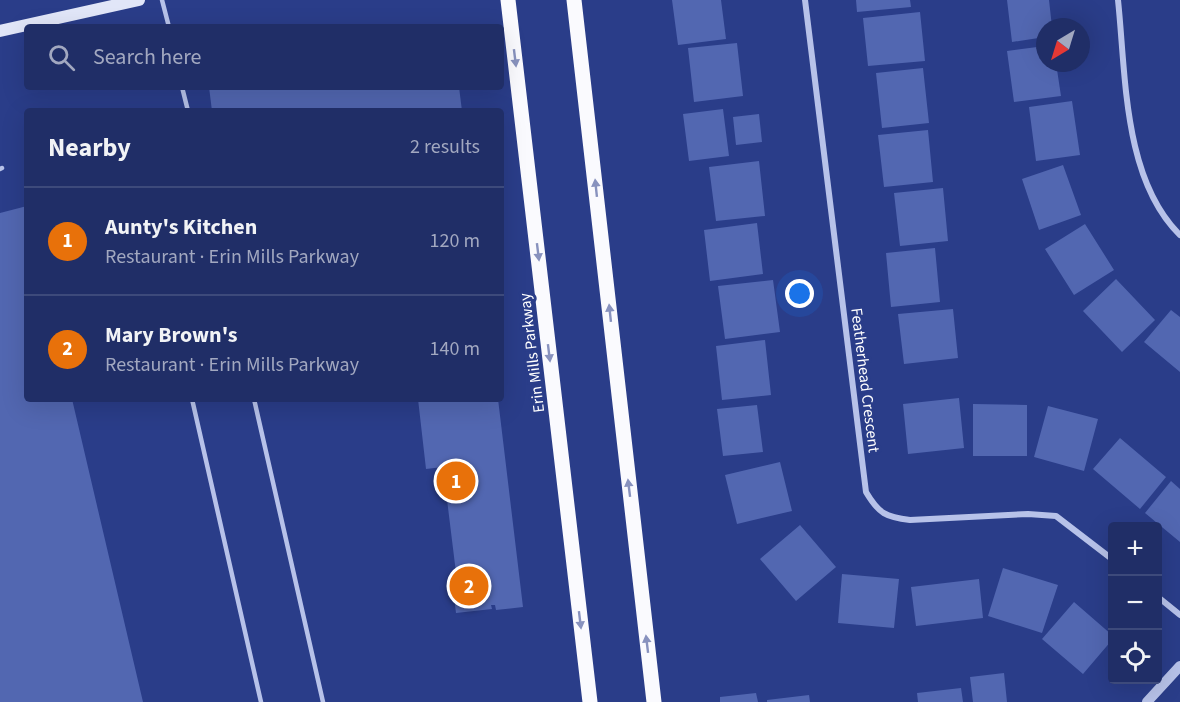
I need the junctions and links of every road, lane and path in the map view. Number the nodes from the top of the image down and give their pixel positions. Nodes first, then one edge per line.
1 (139, 0) edge
2 (162, 0) edge
3 (508, 0) edge
4 (574, 0) edge
5 (805, 0) edge
6 (1118, 0) edge
7 (31, 24) edge
8 (168, 24) edge
9 (24, 26) edge
10 (0, 31) edge
11 (183, 90) edge
12 (187, 108) edge
13 (1180, 235) edge
14 (193, 402) edge
15 (255, 402) edge
16 (1108, 555) edge
17 (1162, 600) edge
18 (1180, 615) edge
19 (1180, 666) edge
20 (261, 702) edge
21 (323, 702) edge
22 (590, 702) edge
23 (654, 702) edge
24 (1147, 702) edge

1 - 7 main road
2 - 8 lane
3 -> 22 main road, Erin Mills Parkway
23 -> 4 main road
5 - 16 street, Featherhead Crescent
6 - 13 street
9 - 10 main road
11 - 12 lane
14 - 20 lane
15 - 21 lane
17 - 18 street
19 - 24 street

